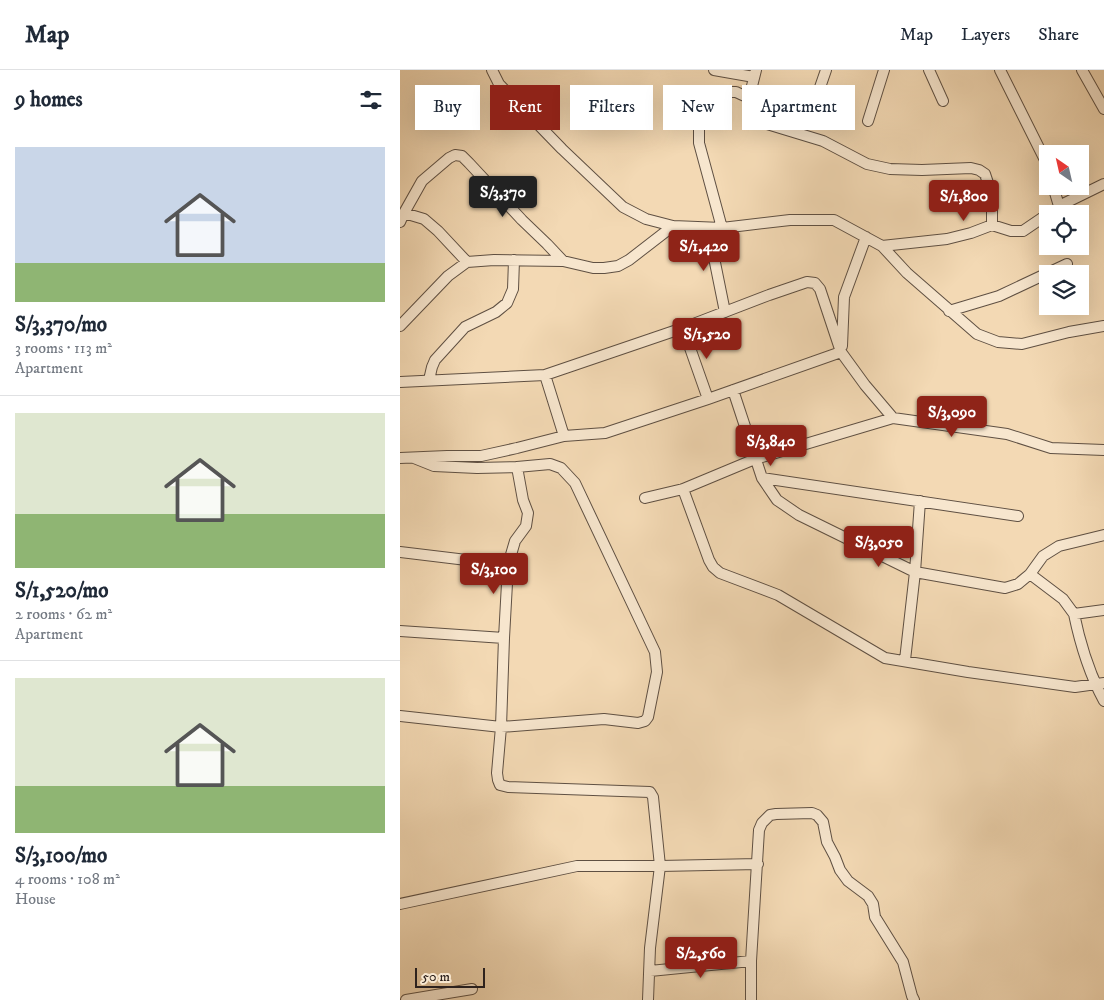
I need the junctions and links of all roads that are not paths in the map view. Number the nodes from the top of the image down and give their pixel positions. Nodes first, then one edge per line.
1 (492, 70) edge
2 (714, 70) edge
3 (825, 70) edge
4 (884, 70) edge
5 (1000, 70) edge
6 (1082, 70) edge
7 (932, 71) edge
8 (755, 73) edge
9 (820, 85) edge
10 (742, 95) edge
11 (944, 101) dead end
12 (1104, 110) edge
13 (868, 121) dead end
14 (787, 130) edge
15 (1039, 148) edge
16 (1104, 184) edge
17 (1062, 205) edge
18 (402, 217) edge
19 (1039, 220) edge
20 (992, 225) junction
21 (673, 226) junction
22 (708, 228) junction
23 (722, 228) junction
24 (866, 237) junction
25 (882, 246) junction
26 (514, 260) junction
27 (563, 261) junction
28 (467, 262) junction
29 (1067, 264) dead end
30 (949, 311) junction
31 (725, 312) junction
32 (400, 326) edge
33 (1104, 326) edge
34 (683, 328) junction
35 (841, 352) junction
36 (545, 375) junction
37 (429, 380) junction
38 (400, 382) edge
39 (733, 390) junction
40 (708, 399) junction
41 (893, 418) junction
42 (564, 436) junction
43 (1104, 450) edge
44 (400, 458) edge
45 (414, 458) junction
46 (755, 459) junction
47 (517, 467) junction
48 (762, 478) junction
49 (682, 489) junction
50 (645, 498) dead end
51 (920, 501) junction
52 (1018, 516) dead end
53 (1104, 535) edge
54 (400, 552) edge
55 (508, 565) junction
56 (915, 572) junction
57 (1030, 574) junction
58 (1104, 610) edge
59 (1074, 614) junction
60 (400, 631) edge
61 (504, 638) junction
62 (905, 660) junction
63 (1100, 684) edge
64 (1104, 700) edge
65 (400, 716) edge
66 (501, 727) junction
67 (758, 864) junction
68 (660, 866) junction
69 (400, 904) edge
70 (751, 961) junction
71 (650, 971) junction
72 (472, 989) dead end
73 (912, 999) edge
74 (406, 1000) edge
75 (648, 1000) edge
76 (751, 1000) edge

1 - 21 street
2 - 8 street
3 - 9 street
4 - 13 street
5 - 15 street
6 - 12 street
7 - 11 street
10 - 23 street
14 - 20 street
16 - 17 street
18 - 27 street
18 - 28 street
19 - 20 street
20 - 25 street
21 - 22 street
21 - 27 street
22 - 23 street
22 - 31 street
23 - 24 street
24 - 25 street
24 - 35 street
25 - 30 street
26 - 27 street
26 - 28 street
26 - 37 street
28 - 32 street
29 - 30 street
30 - 33 street
31 - 34 street
31 - 35 street
34 - 36 street
34 - 40 street
35 - 39 street
35 - 41 street
36 - 37 street
36 - 42 street
37 - 38 street
39 - 40 street
39 - 46 street
40 - 42 street
41 - 43 street
41 - 46 street
42 - 45 street
44 - 45 street
45 - 47 street
46 - 48 street
46 - 49 street
47 - 55 street
47 - 66 street
48 - 51 street
48 - 56 street
49 - 50 street
49 - 62 street
51 - 52 street
51 - 56 street
53 - 57 street
54 - 55 street
55 - 61 street
56 - 57 street
56 - 62 street
57 - 59 street
58 - 59 street
59 - 63 street
60 - 61 street
61 - 66 street
62 - 63 street
63 - 64 street
65 - 66 street
66 - 68 street
67 - 68 street
67 - 70 street
67 - 73 street
68 - 69 street
68 - 71 street
70 - 71 street
70 - 76 street
71 - 75 street
72 - 74 street

